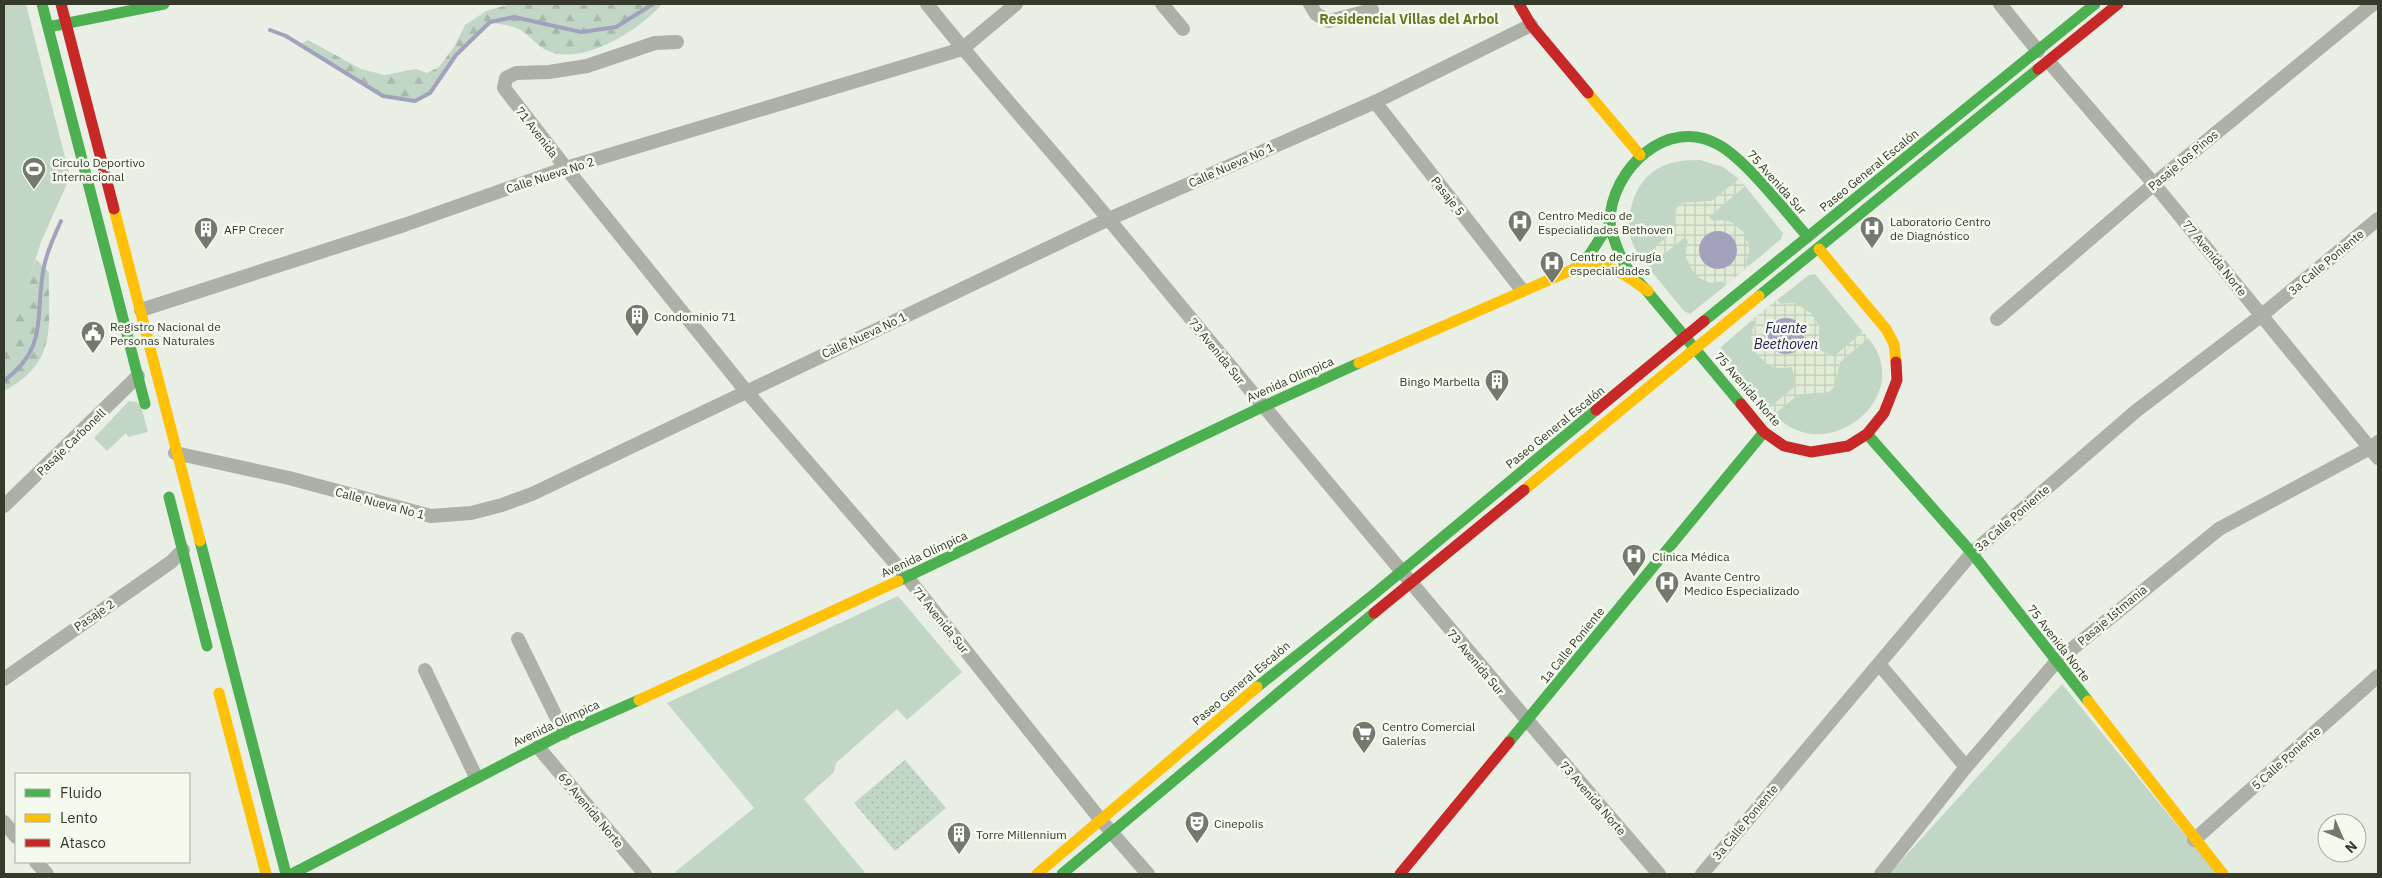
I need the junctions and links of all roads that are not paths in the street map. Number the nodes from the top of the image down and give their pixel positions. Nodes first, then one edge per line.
1 (42, 4) edge
2 (61, 4) edge
3 (164, 4) edge
4 (927, 4) edge
5 (1016, 4) edge
6 (1162, 4) edge
7 (1310, 4) edge
8 (1519, 4) edge
9 (2000, 4) edge
10 (2094, 4) edge
11 (2118, 4) edge
12 (2373, 4) edge
13 (1372, 10) dead end
14 (66, 22) junction
15 (1531, 25) junction
16 (48, 27) junction
17 (1183, 29) dead end
18 (677, 42) dead end
19 (962, 49) junction
20 (2038, 51) junction
21 (2049, 62) junction
22 (1375, 102) junction
23 (1640, 155) junction
24 (566, 168) junction
25 (2154, 184) junction
26 (1109, 219) junction
27 (2378, 219) edge
28 (1610, 223) junction
29 (1808, 237) junction
30 (1819, 248) junction
31 (1574, 269) junction
32 (1522, 290) junction
33 (1648, 291) junction
34 (141, 310) junction
35 (2262, 315) junction
36 (1997, 319) dead end
37 (1685, 336) junction
38 (1695, 348) junction
39 (138, 376) junction
40 (746, 391) junction
41 (1262, 406) junction
42 (148, 414) dead end
43 (1764, 432) junction
44 (1867, 434) junction
45 (2376, 449) edge
46 (175, 453) junction
47 (167, 488) dead end
48 (4, 506) edge
49 (183, 550) junction
50 (1972, 553) junction
51 (1400, 571) junction
52 (907, 577) junction
53 (1410, 584) junction
54 (518, 639) dead end
55 (209, 654) dead end
56 (2056, 662) junction
57 (1879, 664) junction
58 (425, 670) dead end
59 (2378, 676) edge
60 (4, 679) edge
61 (217, 683) dead end
62 (1527, 722) junction
63 (564, 733) junction
64 (538, 747) junction
65 (1966, 767) junction
66 (476, 777) junction
67 (1100, 819) junction
68 (4, 822) edge
69 (1111, 831) junction
70 (15, 836) edge
71 (2194, 840) junction
72 (37, 863) edge
73 (47, 874) edge
74 (266, 874) edge
75 (286, 874) edge
76 (292, 874) edge
77 (645, 874) edge
78 (1037, 874) edge
79 (1062, 874) edge
80 (1148, 874) edge
81 (1400, 874) edge
82 (1659, 874) edge
83 (1702, 874) edge
84 (1881, 874) edge
85 (2223, 874) edge

1 - 16 main road
2 - 14 main road
3 - 14 main road
4 - 19 street, 73 Avenida Sur
5 - 19 street
6 - 17 street
7 - 13 street
8 - 15 main road
9 - 20 street
10 - 20 main road, Paseo General Escalón
11 - 21 main road
12 - 25 street, Pasaje los Pinos
14 - 16 main road
14 - 34 main road
15 - 22 street, Calle Nueva No 1
15 - 23 main road
16 - 39 main road
18 - 24 street, 71 Avenida
19 - 24 street, Calle Nueva No 2
19 - 26 street, 73 Avenida Sur
20 - 29 main road, Paseo General Escalón
21 - 25 street, 77 Avenida Norte
21 - 30 main road
22 - 26 street, Calle Nueva No 1
22 - 32 street, Pasaje 5
23 - 28 main road, 75 Avenida Sur
23 - 29 main road, 75 Avenida Sur
24 - 34 street, Calle Nueva No 2
24 - 40 street, 71 Avenida
25 - 35 street, 77 Avenida Norte
25 - 36 street, Pasaje los Pinos
26 - 40 street, Calle Nueva No 1
26 - 41 street, 73 Avenida Sur
27 - 35 street, 3a Calle Poniente
28 - 31 main road, Avenida Olímpica
28 - 33 main road, 75 Avenida Sur
29 - 37 main road, Paseo General Escalón
30 - 38 main road
30 - 44 main road, 75 Avenida Norte
31 - 32 main road, Avenida Olímpica
31 - 33 main road, Avenida Olímpica
32 - 41 main road, Avenida Olímpica
33 - 37 main road, 75 Avenida Sur
34 - 46 main road
35 - 45 street, 77 Avenida Norte
35 - 50 street, 3a Calle Poniente
37 - 38 main road, 75 Avenida Sur
37 - 51 main road, Paseo General Escalón
38 - 43 main road, 75 Avenida Norte
38 - 53 main road
39 - 42 main road
39 - 48 street, Pasaje Carbonell
40 - 46 street, Calle Nueva No 1
40 - 52 street, 71 Avenida Sur
41 - 51 street, 73 Avenida Sur
41 - 52 main road, Avenida Olímpica
43 - 44 main road, 75 Avenida Norte
43 - 62 main road, 1a Calle Poniente
44 - 50 main road, 75 Avenida Norte
45 - 56 street, Pasaje Istmania
46 - 75 main road
47 - 49 main road
49 - 55 main road
49 - 60 street, Pasaje 2
50 - 56 main road, 75 Avenida Norte
50 - 57 street, 3a Calle Poniente
51 - 53 street, 73 Avenida Sur
51 - 67 main road, Paseo General Escalón
52 - 63 main road, Avenida Olímpica
52 - 67 street, 71 Avenida Sur
53 - 62 street, 73 Avenida Sur
53 - 69 main road
54 - 63 street
56 - 65 street, Pasaje Istmania
56 - 71 main road, 75 Avenida Norte
57 - 65 street
57 - 83 street, 3a Calle Poniente
58 - 66 street
59 - 71 street, 5 Calle Poniente
61 - 74 main road
62 - 81 main road, 1a Calle Poniente
62 - 82 street, 73 Avenida Norte
63 - 64 main road, Avenida Olímpica
64 - 66 main road, Avenida Olímpica
64 - 77 street, 69 Avenida Norte
65 - 84 street, Pasaje Istmania
66 - 76 main road, Avenida Olímpica
67 - 69 street, 71 Avenida Sur
67 - 78 main road, Paseo General Escalón
68 - 70 street
69 - 79 main road
69 - 80 street, 71 Avenida Sur
71 - 85 main road, 75 Avenida Norte
72 - 73 street

